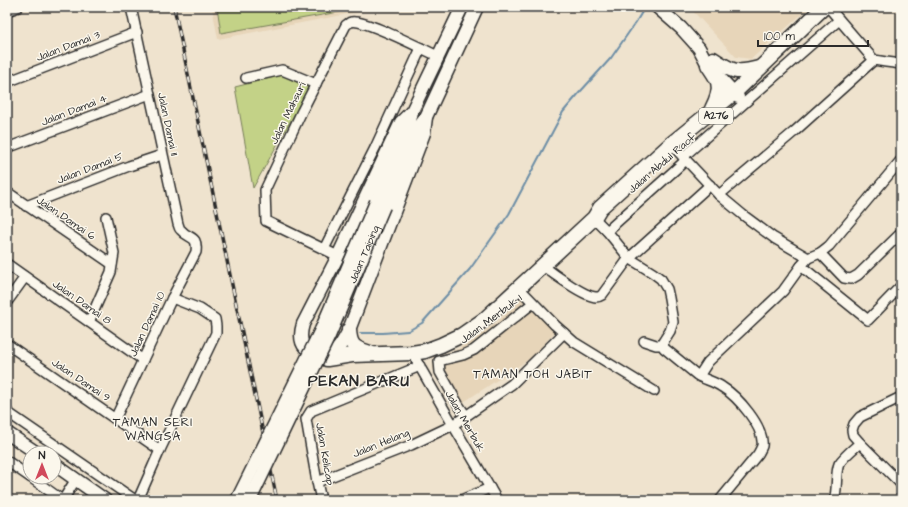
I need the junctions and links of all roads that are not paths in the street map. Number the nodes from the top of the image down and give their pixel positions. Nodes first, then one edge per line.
1 (18, 7) edge
2 (131, 7) edge
3 (462, 7) edge
4 (477, 7) edge
5 (659, 8) edge
6 (7, 11) edge
7 (832, 11) edge
8 (137, 32) junction
9 (421, 48) junction
10 (438, 56) junction
11 (874, 60) junction
12 (711, 62) junction
13 (901, 64) edge
14 (761, 67) junction
15 (246, 78) dead end
16 (7, 82) edge
17 (316, 84) junction
18 (739, 92) junction
19 (150, 94) junction
20 (412, 111) junction
21 (711, 111) junction
22 (426, 117) junction
23 (7, 148) edge
24 (375, 148) junction
25 (679, 153) junction
26 (162, 154) junction
27 (386, 154) junction
28 (901, 160) edge
29 (710, 185) junction
30 (7, 192) edge
31 (719, 195) junction
32 (380, 204) junction
33 (26, 206) junction
34 (106, 217) dead end
35 (594, 218) junction
36 (607, 231) junction
37 (901, 233) edge
38 (194, 239) joint
39 (324, 249) junction
40 (820, 253) junction
41 (338, 256) junction
42 (629, 258) junction
43 (808, 258) junction
44 (7, 264) edge
45 (112, 264) junction
46 (542, 265) junction
47 (800, 266) junction
48 (25, 277) junction
49 (901, 286) edge
50 (519, 288) junction
51 (172, 298) junction
52 (7, 302) edge
53 (533, 302) junction
54 (89, 322) junction
55 (350, 330) junction
56 (564, 333) junction
57 (644, 341) dead end
58 (7, 344) edge
59 (663, 345) junction
60 (412, 353) junction
61 (370, 354) junction
62 (327, 359) junction
63 (143, 360) junction
64 (420, 366) junction
65 (699, 376) junction
66 (654, 391) dead end
67 (901, 397) edge
68 (7, 412) edge
69 (466, 416) junction
70 (115, 419) junction
71 (453, 425) junction
72 (7, 433) edge
73 (860, 443) junction
74 (25, 445) edge
75 (160, 450) junction
76 (7, 460) edge
77 (62, 469) edge
78 (22, 471) edge
79 (76, 479) junction
80 (317, 482) junction
81 (901, 484) edge
82 (41, 485) edge
83 (490, 488) junction
84 (479, 497) edge
85 (63, 500) edge
86 (105, 500) edge
87 (135, 500) edge
88 (138, 500) edge
89 (237, 500) edge
90 (250, 500) edge
91 (321, 500) edge
92 (461, 500) edge
93 (497, 500) edge
94 (720, 500) edge
95 (834, 500) edge

1 - 6 street
2 - 8 street, Jalan Damai 11
3 - 10 main road, Jalan Taiping
4 - 22 main road, Jalan Taiping
5 - 12 main road
7 - 11 street
7 - 14 main road, Jalan Abdul Raof / A276
7 - 18 main road, Jalan Abdul Raof / A276
7 - 25 street
8 - 16 street, Jalan Damai 3
8 - 19 street, Jalan Damai 11
9 - 10 street
9 - 17 street, Jalan Mahsuri
9 - 24 street
10 - 20 main road, Jalan Taiping
11 - 13 street
11 - 31 street
12 - 14 main road
12 - 18 main road
12 - 21 main road
14 - 18 main road, Jalan Abdul Raof / A276
15 - 17 street
17 - 39 street, Jalan Mahsuri
18 - 21 main road, Jalan Abdul Raof / A276
18 - 25 main road, Jalan Abdul Raof / A276
19 - 23 street, Jalan Damai 4
19 - 26 street, Jalan Damai 11
20 - 27 main road
20 - 32 main road, Jalan Taiping
21 - 25 main road, Jalan Abdul Raof / A276
22 - 32 main road, Jalan Taiping
22 - 55 main road
24 - 27 street
24 - 39 street
25 - 29 street
25 - 35 main road, Jalan Abdul Raof / A276
25 - 36 street
26 - 33 street, Jalan Damai 5
26 - 38 street, Jalan Damai 11
27 - 41 main road
28 - 40 street
29 - 31 street
29 - 42 street
30 - 33 street, Jalan Damai 6
31 - 43 street
32 - 89 main road, Jalan Taiping, bridge
32 - 90 main road, Jalan Taiping, bridge
33 - 45 street, Jalan Damai 6
34 - 45 street
35 - 36 street
35 - 46 main road, Jalan Abdul Raof / A276
36 - 42 street
37 - 40 street
38 - 51 street, Jalan Damai 10
39 - 41 street
40 - 43 street
41 - 62 main road
42 - 46 street
42 - 59 street
43 - 47 street
44 - 48 street, Jalan Damai 8
45 - 54 street
46 - 50 main road, Jalan Abdul Raof / A276
47 - 49 street
47 - 65 street
48 - 52 street
48 - 54 street, Jalan Damai 8
50 - 53 street
50 - 60 main road, Jalan Abdul Raof / A276
51 - 63 street, Jalan Damai 10
51 - 75 street
53 - 56 street
53 - 69 street, Jalan Merbuk 1
54 - 63 street, Jalan Damai 8
55 - 61 main road
55 - 62 main road
56 - 66 street
56 - 69 street, Jalan Helang
57 - 59 street
58 - 70 street, Jalan Damai 9
59 - 65 street
60 - 61 main road, Jalan Abdul Raof / A276
60 - 64 street, Jalan Merbuk
61 - 62 main road, Jalan Abdul Raof
63 - 70 street, Jalan Damai 10
64 - 71 street, Jalan Merbuk
64 - 80 street, Jalan Kelicap
65 - 94 street
67 - 73 street
68 - 87 street
69 - 71 street, Jalan Helang
70 - 75 street, Jalan Damai 9
71 - 80 street, Jalan Helang
71 - 83 street, Jalan Merbuk
72 - 74 main road
73 - 81 street
73 - 95 street
75 - 88 street
76 - 78 street
77 - 79 main road
79 - 85 street
79 - 86 main road
80 - 91 street, Jalan Kelicap
82 - 85 street
83 - 84 street
83 - 93 street, Jalan Merbuk
84 - 92 street

